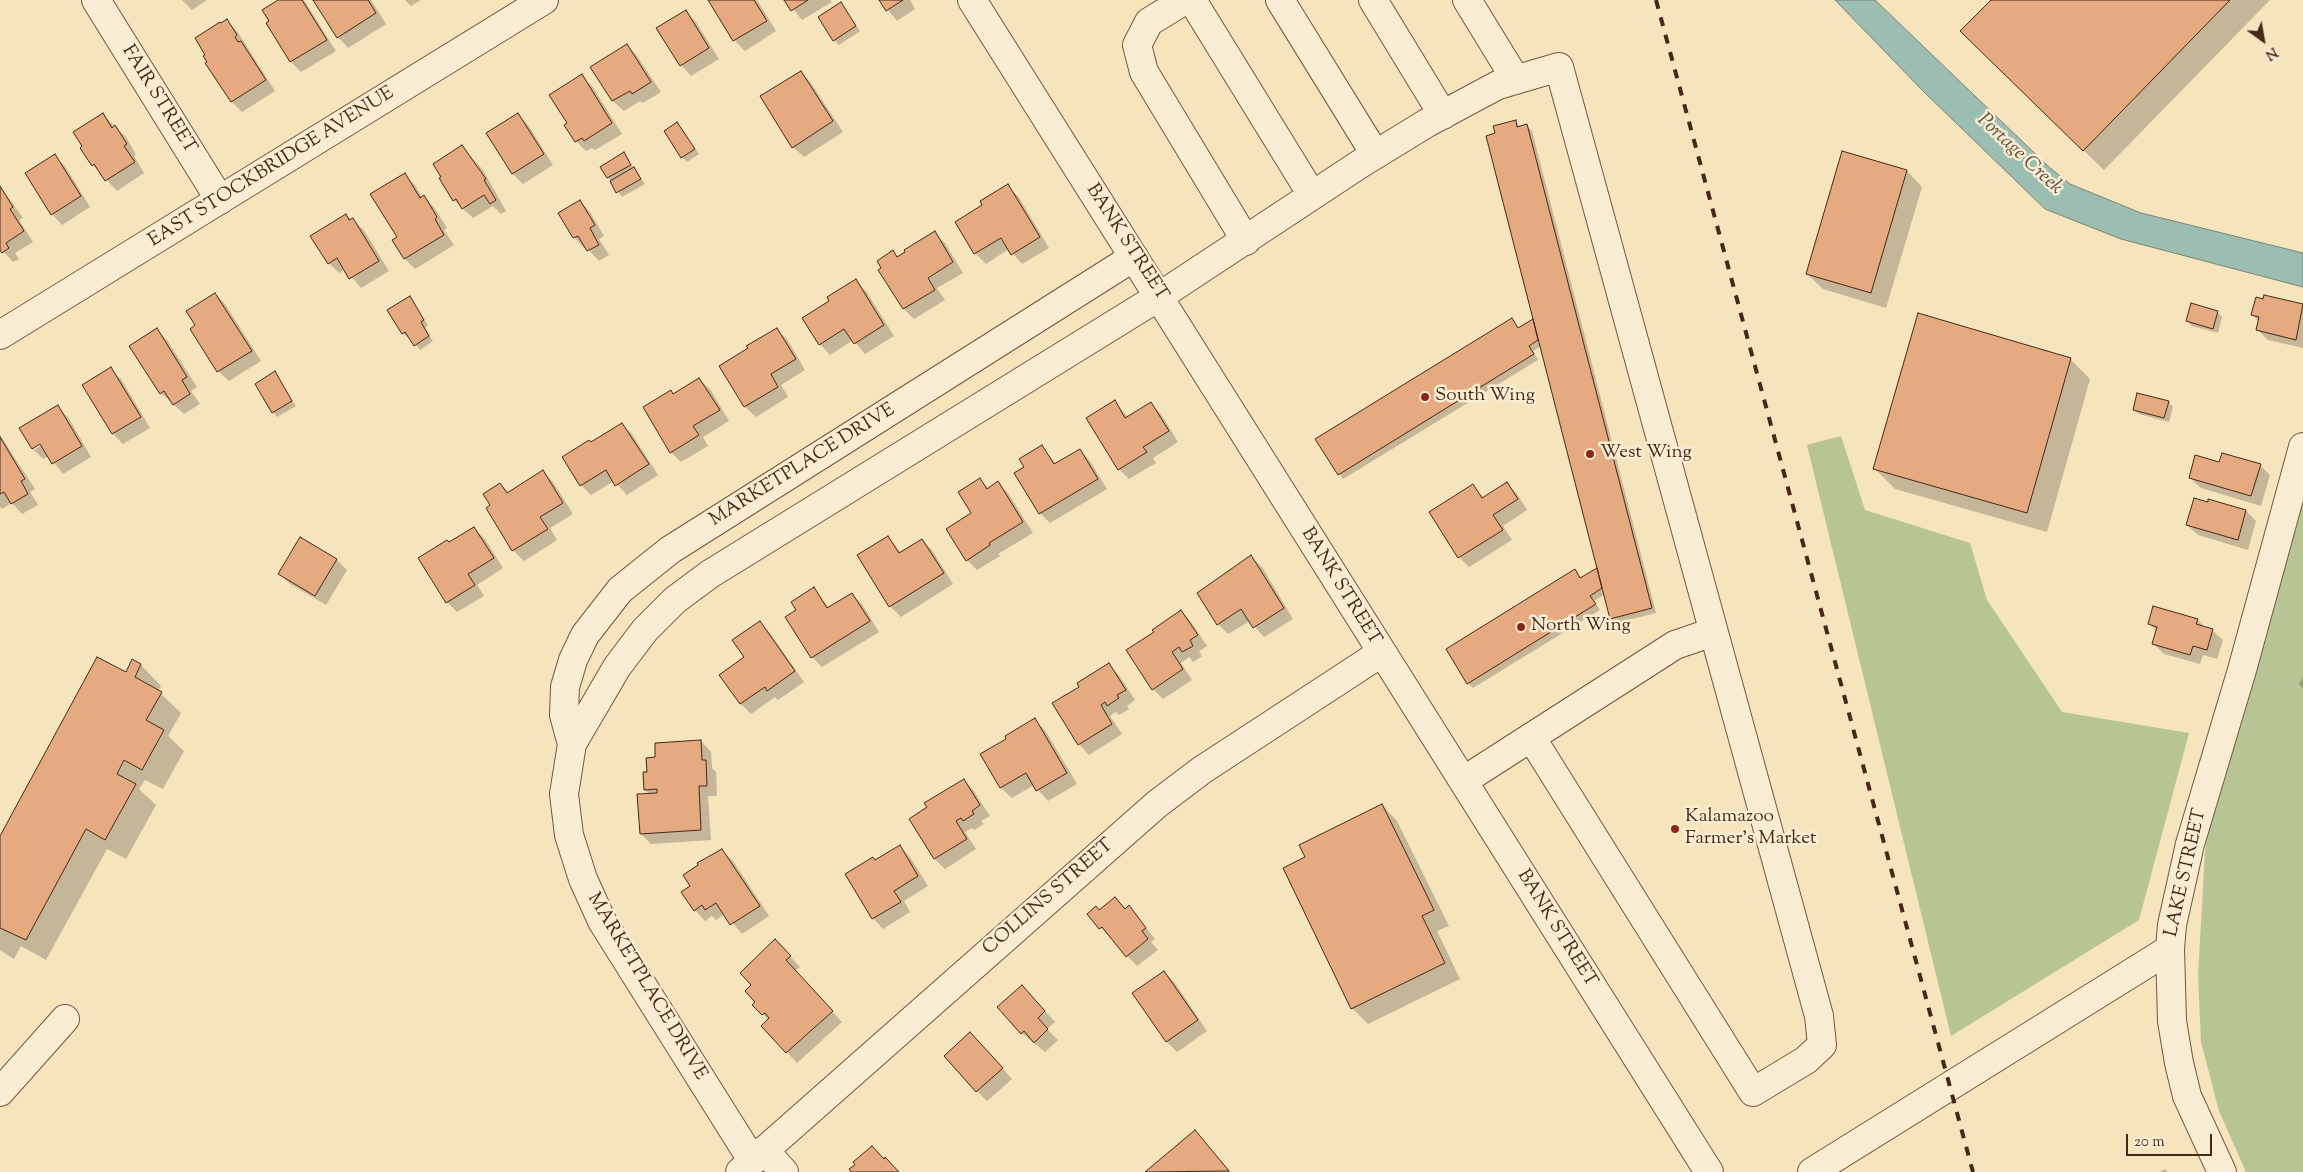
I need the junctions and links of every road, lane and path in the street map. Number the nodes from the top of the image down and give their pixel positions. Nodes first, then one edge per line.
1 (96, 0) edge
2 (544, 0) edge
3 (972, 0) edge
4 (1185, 0) edge
5 (1192, 0) edge
6 (1280, 0) edge
7 (1373, 0) edge
8 (1467, 0) edge
9 (1516, 80) junction
10 (1443, 114) junction
11 (1375, 154) junction
12 (1312, 195) junction
13 (220, 200) junction
14 (1246, 240) junction
15 (1134, 257) junction
16 (1160, 296) junction
17 (0, 335) edge
18 (2303, 448) edge
19 (1714, 632) junction
20 (1381, 653) junction
21 (1531, 738) junction
22 (572, 744) junction
23 (1463, 781) junction
24 (2170, 949) junction
25 (65, 1018) dead end
26 (0, 1092) edge
27 (752, 1161) edge
28 (784, 1172) edge
29 (1709, 1172) edge
30 (1812, 1172) edge
31 (2222, 1172) edge

1 - 13 street, FAIR STREET
2 - 13 street, EAST STOCKBRIDGE AVENUE
3 - 15 street, BANK STREET
4 - 14 street
5 - 12 street
6 - 11 street
7 - 10 street
8 - 9 street
9 - 10 street, MARKETPLACE DRIVE
9 - 19 street, MARKETPLACE DRIVE
10 - 11 street, MARKETPLACE DRIVE
11 - 12 street, MARKETPLACE DRIVE
12 - 14 street, MARKETPLACE DRIVE
13 - 17 street, EAST STOCKBRIDGE AVENUE
14 - 16 street, MARKETPLACE DRIVE
15 - 16 street, BANK STREET
15 - 22 street, MARKETPLACE DRIVE
16 - 20 street, BANK STREET
16 - 22 street, MARKETPLACE DRIVE
18 - 24 street, LAKE STREET
19 - 21 street
19 - 21 street
20 - 23 street, BANK STREET
20 - 27 street, COLLINS STREET
21 - 23 street
22 - 27 street, MARKETPLACE DRIVE
23 - 29 street, BANK STREET
24 - 30 street, LAKE STREET
24 - 31 street
25 - 26 street
27 - 28 street, MARKETPLACE DRIVE

